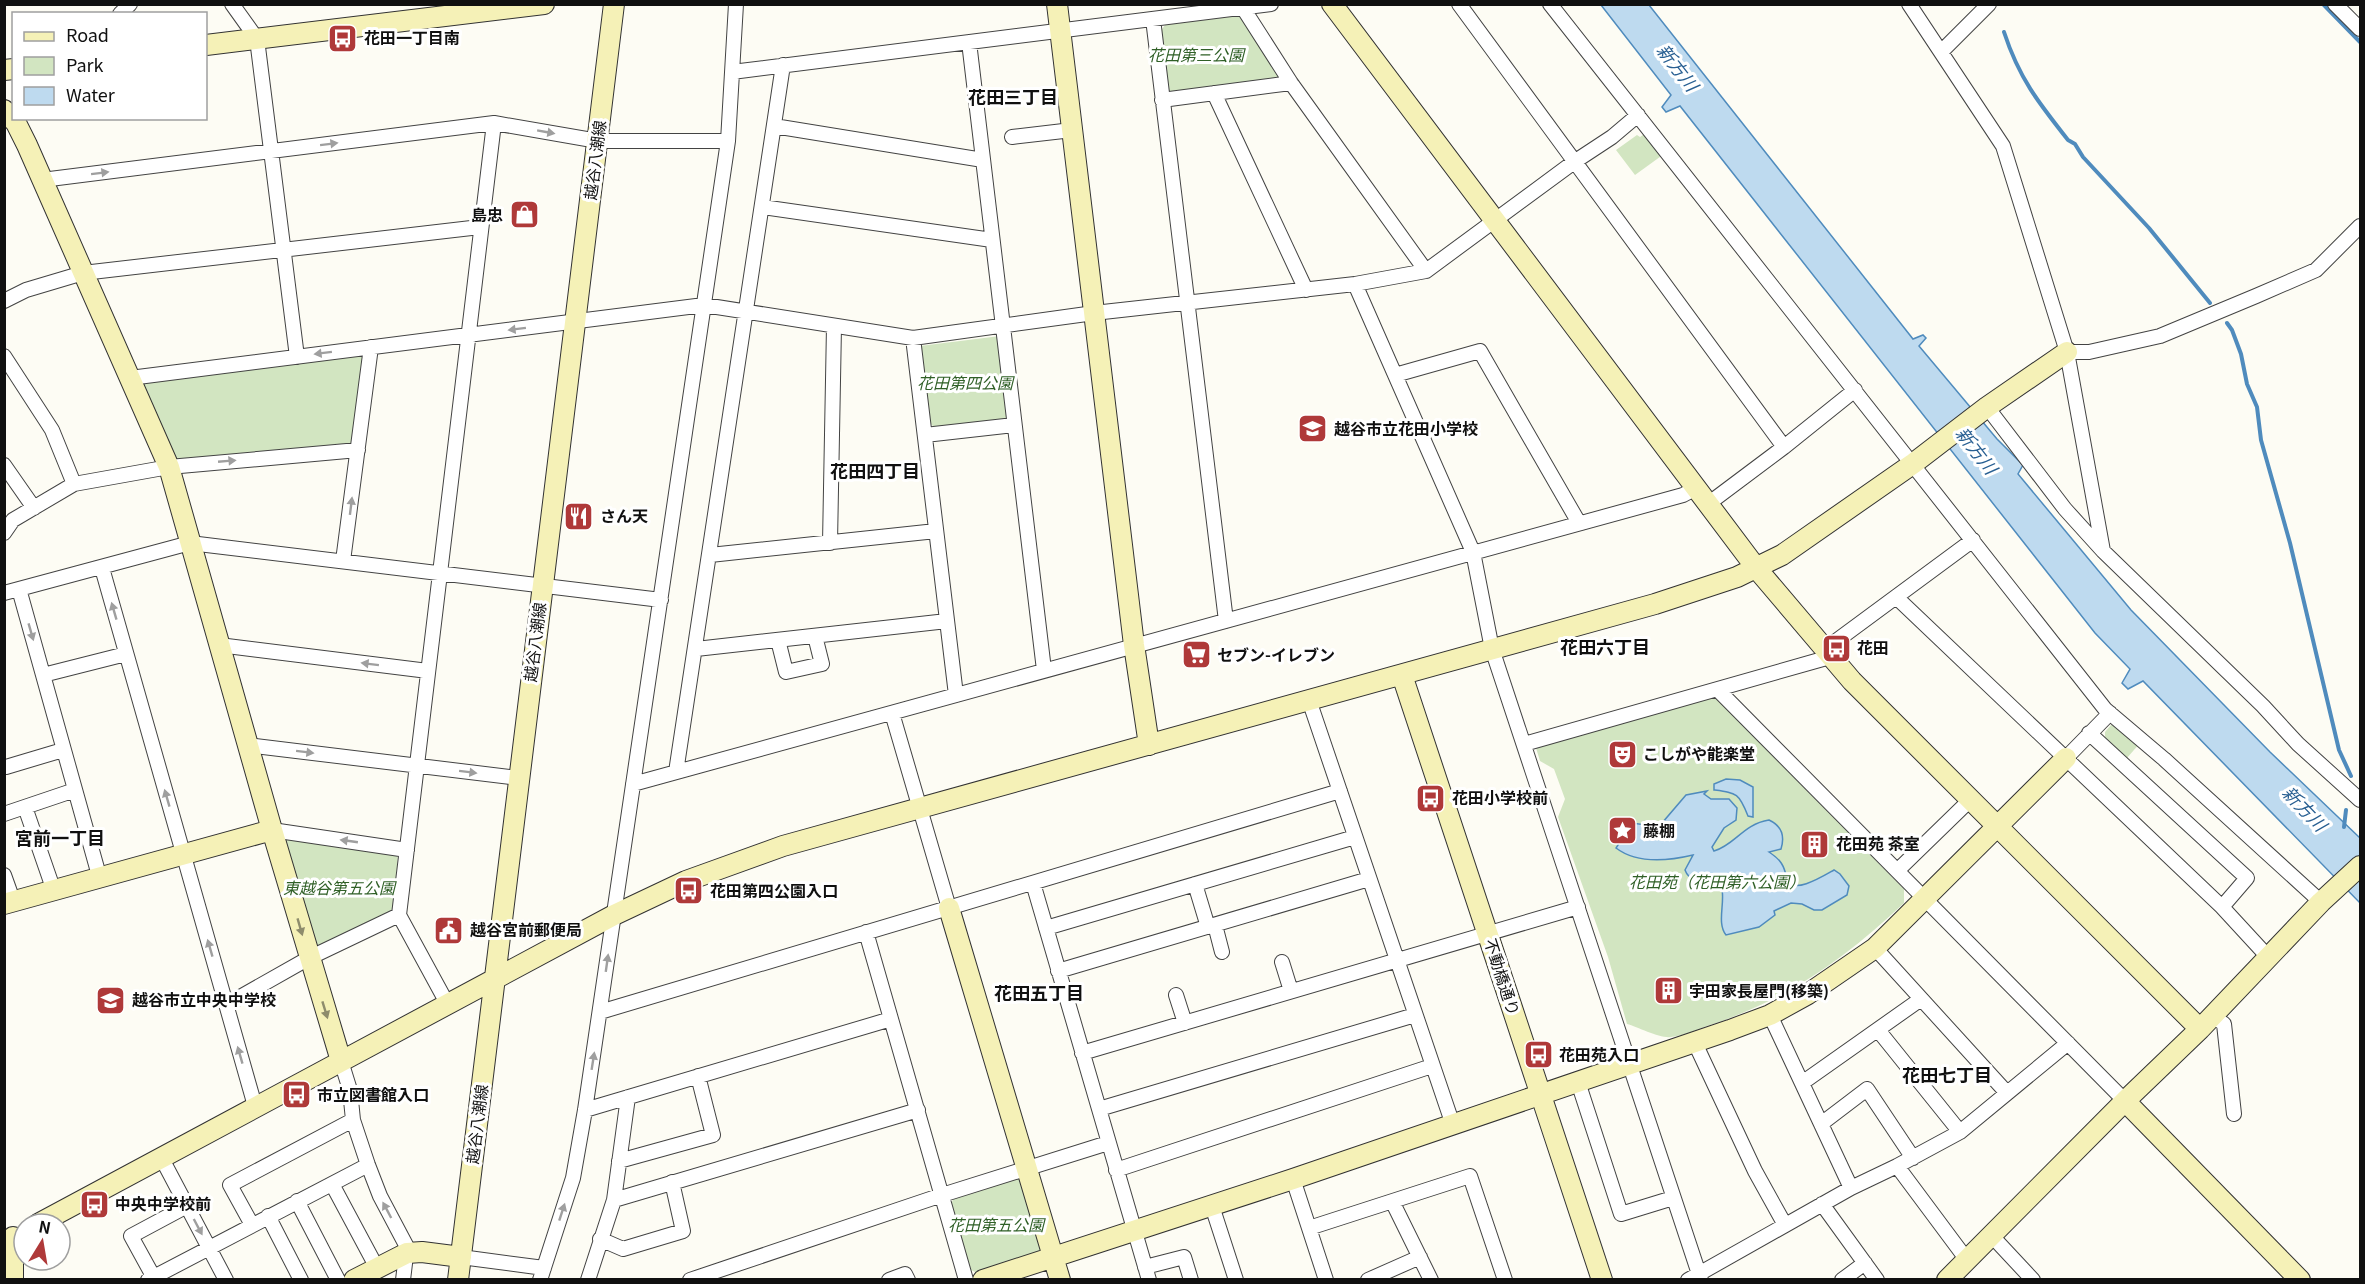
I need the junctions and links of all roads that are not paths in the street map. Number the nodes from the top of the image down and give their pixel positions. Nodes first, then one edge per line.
1 (232, 4) edge
2 (544, 4) edge
3 (614, 4) edge
4 (736, 4) edge
5 (1057, 4) edge
6 (1272, 4) edge
7 (1332, 4) edge
8 (1459, 4) edge
9 (1550, 4) edge
10 (1910, 4) edge
11 (1989, 4) edge
12 (2335, 4) edge
13 (1243, 8) junction
14 (418, 12) edge
15 (1153, 19) junction
16 (2361, 29) edge
17 (1060, 31) junction
18 (257, 39) junction
19 (969, 42) junction
20 (207, 45) edge
21 (1942, 51) junction
22 (783, 66) junction
23 (732, 72) junction
24 (1291, 82) junction
25 (1214, 93) junction
26 (1162, 100) junction
27 (1638, 115) junction
28 (8, 122) edge
29 (494, 123) junction
30 (774, 126) junction
31 (1072, 130) junction
32 (1012, 137) dead end
33 (598, 141) junction
34 (728, 141) junction
35 (272, 152) junction
36 (983, 160) junction
37 (1574, 162) junction
38 (42, 180) junction
39 (762, 207) junction
40 (1496, 221) junction
41 (2361, 226) edge
42 (480, 227) junction
43 (992, 240) junction
44 (284, 250) junction
45 (1426, 272) junction
46 (83, 273) junction
47 (1355, 284) junction
48 (1306, 290) junction
49 (4, 301) edge
50 (1187, 303) junction
51 (704, 305) junction
52 (746, 311) junction
53 (1094, 313) junction
54 (574, 322) junction
55 (834, 326) junction
56 (1003, 326) junction
57 (468, 335) junction
58 (913, 338) junction
59 (371, 347) junction
60 (2067, 352) junction
61 (4, 356) edge
62 (297, 357) junction
63 (1395, 375) junction
64 (130, 378) junction
65 (1855, 390) junction
66 (1987, 407) junction
67 (1014, 425) junction
68 (925, 435) junction
69 (1784, 447) junction
70 (358, 450) junction
71 (1914, 463) junction
72 (4, 465) edge
73 (169, 467) junction
74 (74, 484) junction
75 (1696, 488) junction
76 (1708, 504) junction
77 (4, 508) edge
78 (34, 508) junction
79 (13, 520) junction
80 (1579, 523) junction
81 (936, 531) junction
82 (4, 532) edge
83 (1973, 540) junction
84 (190, 543) junction
85 (830, 543) junction
86 (2103, 551) junction
87 (1473, 552) junction
88 (710, 555) junction
89 (343, 561) junction
90 (102, 568) junction
91 (1757, 569) junction
92 (440, 573) junction
93 (542, 586) junction
94 (19, 589) junction
95 (4, 593) edge
96 (1896, 597) junction
97 (661, 600) junction
98 (947, 621) junction
99 (1226, 621) junction
100 (815, 636) junction
101 (778, 640) junction
102 (219, 645) junction
103 (1134, 645) junction
104 (696, 649) junction
105 (1492, 649) junction
106 (126, 654) junction
107 (1827, 654) junction
108 (1044, 670) junction
109 (428, 671) junction
110 (43, 675) junction
111 (1402, 675) junction
112 (1718, 690) junction
113 (956, 694) junction
114 (1309, 700) junction
115 (892, 712) junction
116 (2110, 713) junction
117 (2089, 734) junction
118 (1524, 744) junction
119 (247, 745) junction
120 (1149, 745) junction
121 (63, 750) junction
122 (2066, 758) junction
123 (417, 765) junction
124 (6, 767) dead end
125 (676, 772) junction
126 (518, 778) junction
127 (633, 784) junction
128 (75, 790) junction
129 (1340, 791) junction
130 (1970, 800) junction
131 (2361, 800) edge
132 (25, 807) junction
133 (920, 808) junction
134 (4, 814) edge
135 (1997, 827) junction
136 (272, 830) junction
137 (1355, 837) junction
138 (407, 850) junction
139 (183, 854) junction
140 (2361, 866) edge
141 (1898, 870) junction
142 (4, 875) edge
143 (100, 879) junction
144 (1369, 879) junction
145 (1033, 883) junction
146 (1196, 884) junction
147 (54, 891) junction
148 (1926, 899) junction
149 (2321, 902) junction
150 (9, 904) edge
151 (1578, 907) junction
152 (2222, 907) junction
153 (949, 908) junction
154 (399, 915) junction
155 (614, 915) junction
156 (1211, 926) junction
157 (1046, 928) junction
158 (866, 932) junction
159 (1487, 934) junction
160 (1875, 948) junction
161 (1222, 952) dead end
162 (309, 958) junction
163 (2269, 958) junction
164 (1396, 960) junction
165 (1282, 962) dead end
166 (1058, 971) junction
167 (494, 980) junction
168 (1292, 991) junction
169 (1176, 995) dead end
170 (1921, 999) junction
171 (226, 1005) junction
172 (448, 1005) junction
173 (600, 1012) junction
174 (1415, 1015) junction
175 (1770, 1015) junction
176 (891, 1019) junction
177 (1185, 1023) junction
178 (2207, 1023) junction
179 (1878, 1030) junction
180 (1695, 1043) junction
181 (2068, 1043) junction
182 (1082, 1053) junction
183 (340, 1061) junction
184 (1629, 1065) junction
185 (1432, 1066) junction
186 (698, 1076) junction
187 (1578, 1083) junction
188 (1802, 1083) junction
189 (2007, 1093) junction
190 (1541, 1095) junction
191 (628, 1097) junction
192 (2126, 1101) junction
193 (255, 1106) junction
194 (1099, 1109) junction
195 (585, 1110) junction
196 (918, 1110) junction
197 (2234, 1114) dead end
198 (353, 1120) junction
199 (1821, 1124) junction
200 (1452, 1125) junction
201 (1960, 1132) junction
202 (1108, 1143) junction
203 (160, 1157) junction
204 (1913, 1158) junction
205 (619, 1161) junction
206 (368, 1165) junction
207 (1898, 1166) junction
208 (1026, 1169) junction
209 (1116, 1170) junction
210 (1293, 1179) junction
211 (672, 1182) junction
212 (332, 1184) junction
213 (1851, 1188) junction
214 (942, 1195) junction
215 (1673, 1198) junction
216 (614, 1200) junction
217 (297, 1201) junction
218 (1393, 1203) junction
219 (1822, 1204) junction
220 (187, 1206) junction
221 (1212, 1206) junction
222 (60, 1212) edge
223 (268, 1216) junction
224 (252, 1225) junction
225 (1785, 1225) junction
226 (1309, 1228) junction
227 (1134, 1231) junction
228 (1991, 1236) junction
229 (600, 1239) junction
230 (209, 1247) junction
231 (407, 1253) junction
232 (1053, 1256) junction
233 (461, 1257) junction
234 (1420, 1257) junction
235 (1967, 1260) junction
236 (1865, 1263) junction
237 (377, 1268) junction
238 (1147, 1273) edge
239 (542, 1274) edge
240 (711, 1276) edge
241 (150, 1278) edge
242 (1696, 1278) edge
243 (989, 1279) edge
244 (226, 1280) edge
245 (301, 1280) edge
246 (338, 1280) edge
247 (354, 1280) edge
248 (403, 1280) edge
249 (458, 1280) edge
250 (588, 1280) edge
251 (690, 1280) edge
252 (889, 1280) edge
253 (908, 1280) edge
254 (966, 1280) edge
255 (1060, 1280) edge
256 (1191, 1280) edge
257 (1236, 1280) edge
258 (1326, 1280) edge
259 (1368, 1280) edge
260 (1431, 1280) edge
261 (1505, 1280) edge
262 (1602, 1280) edge
263 (1842, 1280) edge
264 (1877, 1280) edge
265 (1947, 1280) edge
266 (2033, 1280) edge
267 (2300, 1280) edge

1 - 18 street
2 - 14 street
3 - 33 street, 越谷八潮線
4 - 23 street
5 - 17 street
6 - 13 street
7 - 40 street
8 - 37 street
9 - 27 street
10 - 21 street
11 - 21 street
12 - 16 street
13 - 15 street
13 - 24 street
14 - 18 street
15 - 17 street
15 - 26 street
17 - 19 street
17 - 31 street
18 - 20 street
18 - 35 street
19 - 22 street
19 - 36 street
21 - 60 street
22 - 23 street
22 - 30 street
23 - 34 street
24 - 25 street
24 - 45 street
25 - 26 street
25 - 48 street
26 - 50 street
27 - 37 street
27 - 65 street
28 - 38 street
29 -> 33 street
35 -> 29 street
29 - 42 street
30 - 36 street
30 - 39 street
31 - 32 street
31 - 53 street
33 - 34 street
33 - 54 street, 越谷八潮線
34 - 51 street
38 -> 35 street
35 - 44 street
36 - 43 street
37 - 40 street
37 - 69 street
38 - 46 street
39 - 43 street
39 - 52 street
40 - 45 street
40 - 75 street
41 - 60 street
42 - 44 street
42 - 57 street
43 - 56 street
44 - 46 street
44 - 62 street
45 - 47 street
46 - 49 street
46 - 64 street
47 - 48 street
47 - 63 street
48 - 50 street
50 - 53 street
50 - 99 street
51 - 52 street
51 - 54 street
51 - 97 street
52 - 55 street
52 - 88 street
53 - 56 street
53 - 103 street
54 -> 57 street
54 - 93 street, 越谷八潮線
55 - 58 street
55 - 85 street
56 - 58 street
56 - 67 street
57 - 59 street
57 - 92 street
58 - 68 street
59 -> 62 street
59 - 70 street
60 - 66 street
60 - 86 street
61 - 74 street
62 - 64 street
63 - 80 street
63 - 87 street
64 - 73 street
65 - 69 street
65 - 71 street
66 - 71 street
66 - 86 street
67 - 68 street
67 - 108 street
68 - 81 street
69 - 76 street
73 -> 70 street
89 -> 70 street
71 - 83 street
71 - 91 street
72 - 78 street
73 - 74 street
73 - 84 street
74 - 78 street
75 - 76 street
75 - 80 street
76 - 91 street
77 - 79 street
78 - 79 street
79 - 82 street
80 - 87 street
81 - 85 street
81 - 98 street
83 - 96 street
83 - 116 street
84 - 89 street
84 - 90 street
84 - 102 street
85 - 88 street
86 - 131 street
87 - 99 street
87 - 105 street
88 - 104 street
89 - 92 street
90 - 94 street
106 -> 90 street
91 - 105 street
91 - 107 street
92 - 93 street
92 - 109 street
93 - 97 street
93 - 126 street, 越谷八潮線
94 - 95 street
94 -> 110 street
96 - 107 street
96 - 122 street
97 - 127 street
98 - 100 street
98 - 113 street
99 - 103 street
100 - 101 street
100 - 101 street
101 - 104 street
109 -> 102 street
102 - 119 street
103 - 108 street
103 - 120 street
104 - 125 street
105 - 111 street
105 - 118 street
106 - 110 street
139 -> 106 street
107 - 112 street
107 - 130 street
108 - 113 street
109 - 123 street
110 - 121 street
111 - 114 street
111 - 159 street, 不動橋通り
112 - 118 street
112 - 141 street
113 - 115 street
114 - 120 street
114 - 129 street
115 - 125 street
115 - 133 street
116 - 117 street
116 - 149 street
117 - 122 street
117 - 152 street
118 - 151 street
119 -> 123 street
119 - 136 street
120 - 133 street
121 - 124 street
121 - 128 street
122 - 135 street
122 - 152 street
123 -> 126 street
123 - 138 street
125 - 127 street
126 - 167 street, 越谷八潮線
127 - 155 street
128 - 132 street
128 - 143 street
129 - 137 street
129 - 145 street
130 - 135 street
130 - 141 street
132 - 134 street
132 - 147 street
133 - 153 street
133 - 155 street
135 - 148 street
135 - 178 street
138 -> 136 street
136 - 139 street
136 -> 162 street
137 - 144 street
137 - 146 street
138 - 154 street
139 - 143 street
171 -> 139 street
140 - 149 street
141 - 148 street
142 - 150 street
143 - 147 street
144 - 156 street
144 - 164 street
145 - 153 street
145 - 157 street
146 - 156 street
146 - 157 street
147 - 150 street
148 - 160 street
148 - 181 street
149 - 163 street
151 - 159 street
151 - 184 street
152 - 163 street
153 - 158 street
153 - 208 street
154 - 162 street
154 - 172 street
155 - 167 street
173 -> 155 street
156 - 161 street
156 - 166 street
157 - 166 street
158 - 173 street
158 - 176 street
159 - 164 street
159 - 190 street, 不動橋通り
160 - 170 street
160 - 175 street
162 - 171 street
162 -> 183 street
163 - 178 street
164 - 168 street
164 - 174 street
165 - 168 street
166 - 182 street
167 - 172 street
167 - 233 street, 越谷八潮線
168 - 177 street
169 - 177 street
170 - 179 street
170 - 189 street
193 -> 171 street
172 - 183 street
195 -> 173 street
174 - 185 street
174 - 194 street
175 - 180 street
175 - 188 street
176 - 186 street
176 - 196 street
177 - 182 street
178 - 192 street
178 - 197 street
179 - 188 street
179 - 201 street
180 - 184 street
180 - 225 street
181 - 189 street
181 - 192 street
182 - 194 street
183 - 193 street
183 - 198 street
184 - 187 street
184 - 215 street
185 - 200 street
185 - 209 street
186 - 191 street
186 - 205 street
187 - 190 street
187 - 215 street
188 - 199 street
189 - 201 street
190 - 200 street
190 - 262 street, 不動橋通り
191 - 195 street
191 - 205 street
192 - 228 street
192 - 267 street
193 - 203 street
194 - 202 street
239 -> 195 street
196 - 211 street
196 - 214 street
198 - 206 street
198 - 224 street
199 - 204 street
199 - 213 street
200 - 210 street
201 - 204 street
202 - 208 street
202 - 209 street
203 - 220 street
203 - 222 street
204 - 207 street
205 - 216 street
206 - 212 street
231 -> 206 street
207 - 213 street
207 - 235 street
208 - 214 street
208 - 232 street
209 - 227 street
210 - 221 street
210 - 226 street
211 - 216 street
211 - 229 street
212 - 217 street
212 - 237 street
213 - 219 street
214 - 240 street
214 - 254 street
215 - 242 street
216 - 229 street
217 - 223 street
217 - 246 street
218 - 226 street
218 - 234 street
218 - 261 street
219 - 225 street
219 - 236 street
220 -> 230 street
220 - 241 street
221 - 227 street
221 - 257 street
223 - 224 street
223 - 245 street
224 - 230 street
225 - 242 street
226 - 258 street
227 - 232 street
227 - 238 street
228 - 235 street
228 - 266 street
229 - 250 street
230 - 241 street
230 - 244 street
231 - 233 street
231 - 237 street
231 - 248 street
232 - 243 street
232 - 255 street
233 - 239 street
233 - 249 street, 越谷八潮線
234 - 259 street
234 - 260 street
235 - 265 street
236 - 263 street
236 - 264 street
237 - 247 street
238 - 256 street
240 - 251 street
252 - 253 street

